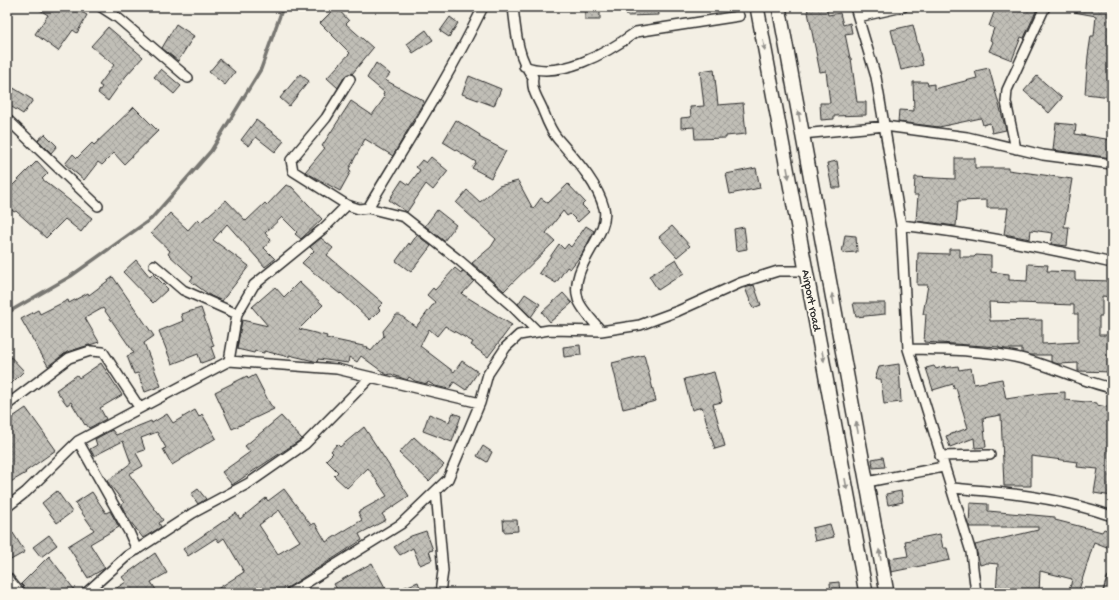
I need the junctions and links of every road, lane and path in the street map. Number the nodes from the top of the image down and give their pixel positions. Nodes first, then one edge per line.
1 (101, 7) edge
2 (483, 7) edge
3 (513, 7) edge
4 (757, 7) edge
5 (779, 7) edge
6 (855, 7) edge
7 (903, 7) edge
8 (1045, 7) edge
9 (739, 16) dead end
10 (858, 17) junction
11 (524, 66) junction
12 (188, 78) dead end
13 (350, 79) dead end
14 (7, 119) edge
15 (885, 126) junction
16 (802, 134) junction
17 (1016, 149) junction
18 (1112, 164) edge
19 (346, 205) junction
20 (98, 206) dead end
21 (368, 208) junction
22 (901, 225) junction
23 (1112, 263) edge
24 (154, 265) dead end
25 (807, 274) junction
26 (237, 314) junction
27 (601, 331) junction
28 (538, 332) junction
29 (908, 349) junction
30 (229, 361) junction
31 (371, 377) junction
32 (1112, 388) edge
33 (480, 403) junction
34 (7, 405) edge
35 (138, 408) junction
36 (78, 441) junction
37 (990, 455) dead end
38 (940, 456) junction
39 (943, 467) junction
40 (867, 482) junction
41 (952, 488) junction
42 (436, 491) junction
43 (7, 507) edge
44 (1112, 516) edge
45 (137, 550) junction
46 (7, 576) edge
47 (1112, 580) edge
48 (20, 593) edge
49 (86, 593) edge
50 (290, 593) edge
51 (440, 593) edge
52 (866, 593) edge
53 (887, 593) edge
54 (976, 593) edge
55 (1108, 593) edge

1 - 12 street
2 - 21 street
3 - 11 street
4 -> 25 main road, Airport road
16 -> 5 main road, Airport road
6 - 10 street
7 - 10 street
8 - 17 street
9 - 11 street
10 - 15 street
11 - 27 street
13 - 19 street
14 - 20 street
15 - 16 street
15 - 17 street
15 - 22 street
40 -> 16 main road, Airport road
17 - 18 street
19 - 21 street
19 - 26 street
21 - 28 street
22 - 23 street
22 - 29 street
24 - 26 street
25 - 27 street
25 -> 52 main road, Airport road
26 - 30 street
27 - 28 street
28 - 33 street
29 - 32 street
29 - 38 street
30 - 31 street
30 - 35 street
31 - 33 street
31 - 45 street
33 - 42 street
34 - 35 street
35 - 36 street
36 - 43 street
36 - 45 street
37 - 38 street
38 - 39 street
39 - 40 street
39 - 41 street
53 -> 40 main road, Airport road
41 - 44 street
41 - 54 street
42 - 50 street
42 - 51 street
45 - 49 street
46 - 48 street
47 - 55 street

